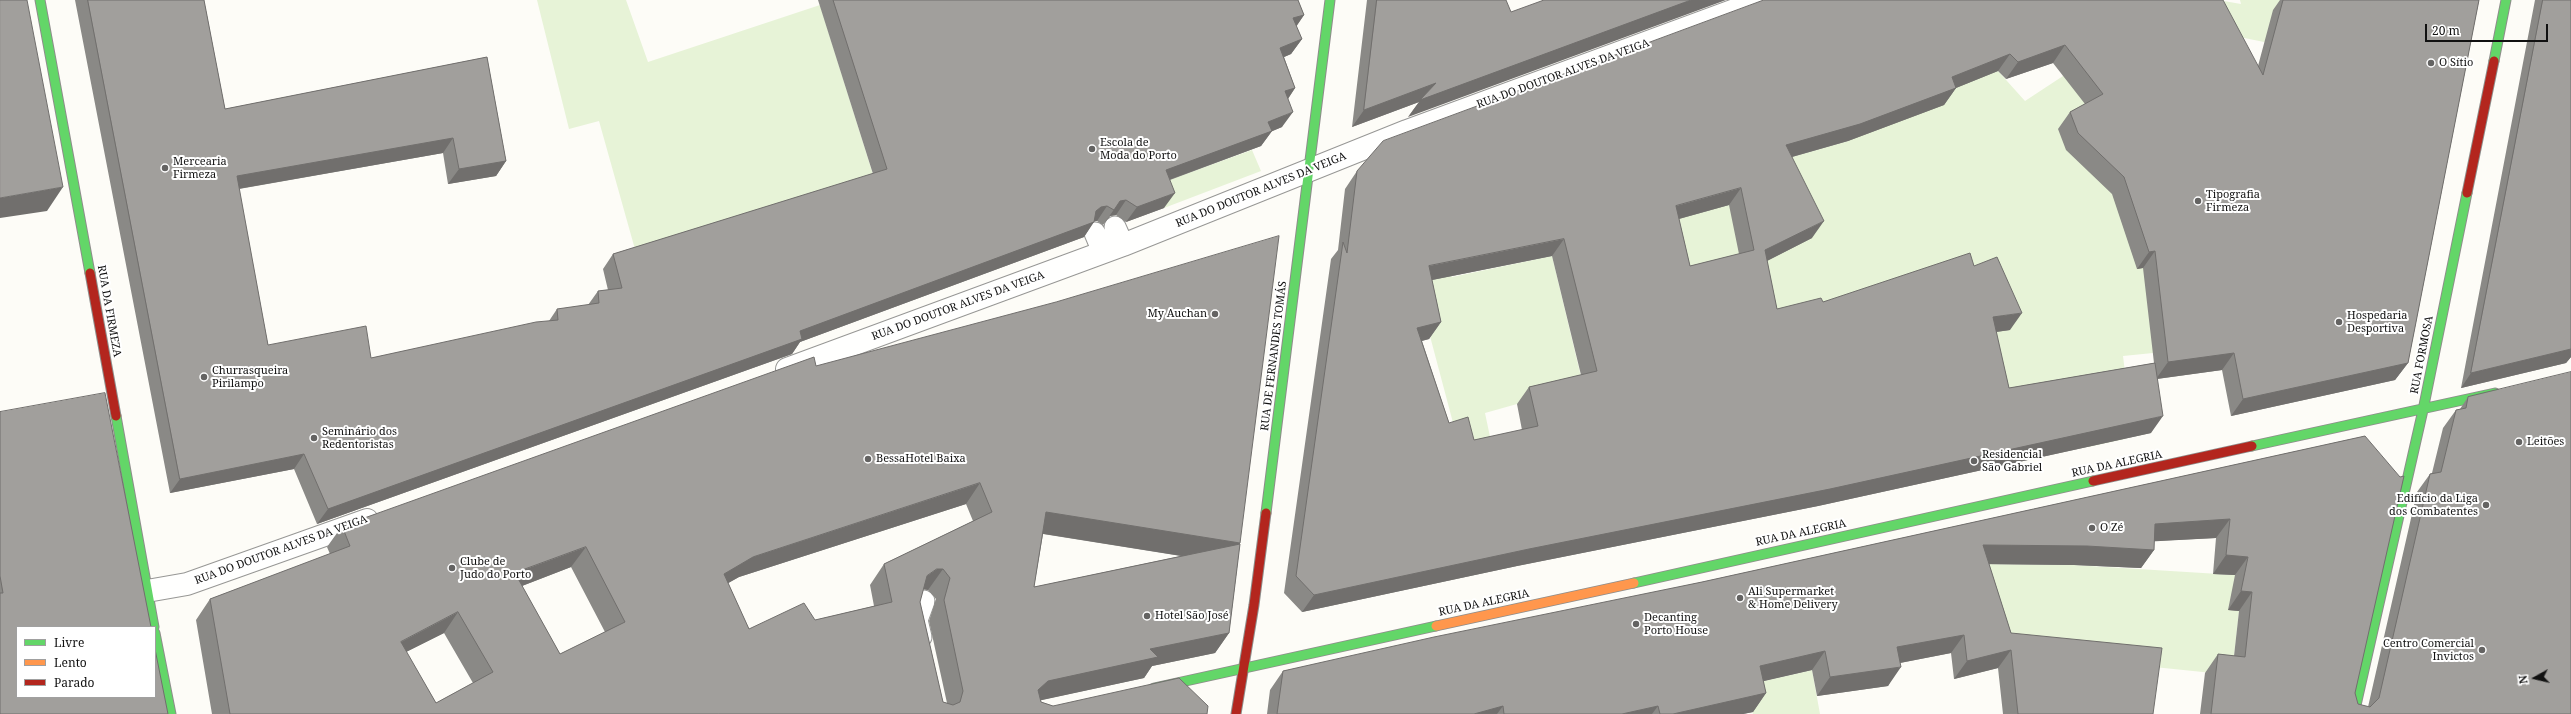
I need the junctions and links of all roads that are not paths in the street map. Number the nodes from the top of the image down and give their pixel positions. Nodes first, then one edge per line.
1 (40, 0) edge
2 (1330, 0) edge
3 (1762, 0) edge
4 (2506, 0) edge
5 (1310, 170) junction
6 (770, 375) edge
7 (2503, 391) edge
8 (2423, 410) junction
9 (389, 512) edge
10 (147, 591) junction
11 (915, 610) edge
12 (154, 626) edge
13 (156, 638) edge
14 (925, 658) edge
15 (1244, 669) junction
16 (1146, 690) edge
17 (171, 714) edge
18 (1236, 714) edge
19 (2354, 714) edge

1 - 10 street, RUA DA FIRMEZA
2 - 5 street, RUA DE FERNANDES TOMÁS
3 - 5 street, RUA DO DOUTOR ALVES DA VEIGA
4 - 8 street, RUA FORMOSA
5 - 6 street, RUA DO DOUTOR ALVES DA VEIGA
5 - 15 street, RUA DE FERNANDES TOMÁS
7 - 8 street, RUA DA ALEGRIA
8 - 15 street, RUA DA ALEGRIA
8 - 19 street, RUA FORMOSA
9 - 10 street, RUA DO DOUTOR ALVES DA VEIGA
10 - 12 street, RUA DA FIRMEZA
11 - 14 lane
13 - 17 street
15 - 16 street, RUA DA ALEGRIA
15 - 18 street, RUA DE FERNANDES TOMÁS

